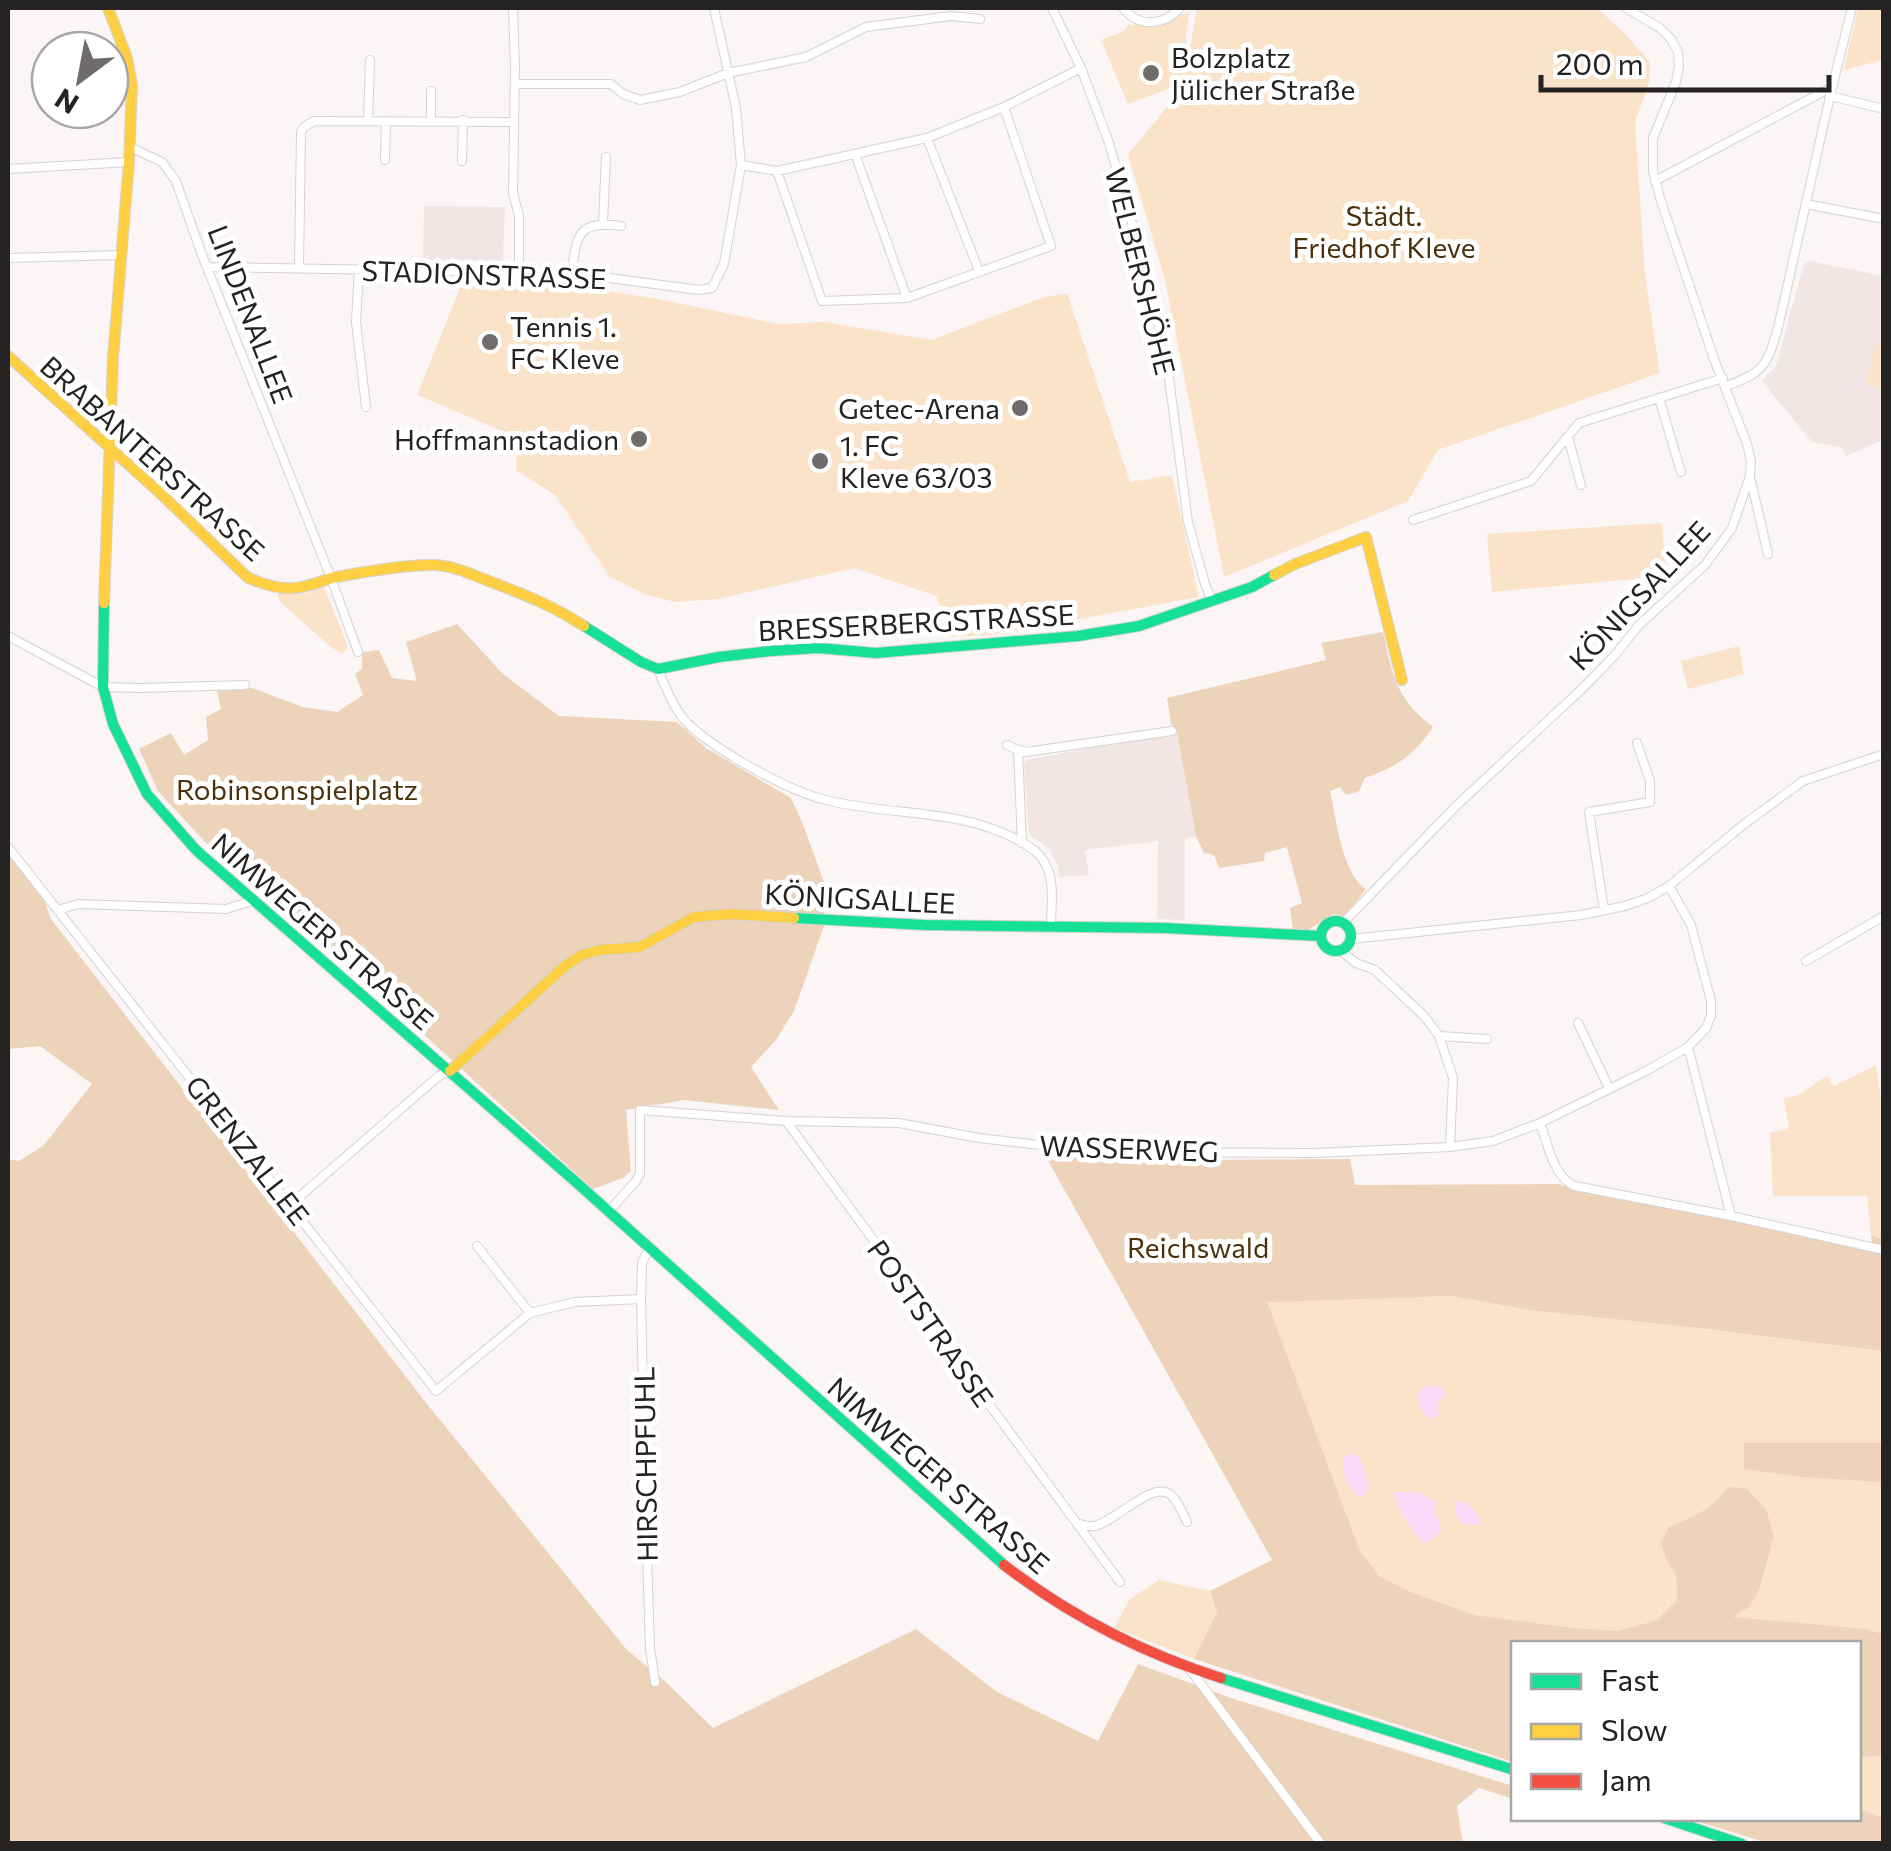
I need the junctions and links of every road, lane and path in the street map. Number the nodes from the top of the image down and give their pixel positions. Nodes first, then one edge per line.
1 (108, 8) edge
2 (513, 8) edge
3 (714, 8) edge
4 (1052, 8) edge
5 (1124, 8) edge
6 (1180, 8) edge
7 (1626, 8) edge
8 (1852, 8) edge
9 (980, 18) dead end
10 (370, 60) dead end
11 (1081, 68) junction
12 (728, 73) junction
13 (515, 84) junction
14 (1831, 91) junction
15 (431, 92) dead end
16 (1004, 107) junction
17 (1884, 109) edge
18 (430, 120) junction
19 (463, 120) junction
20 (368, 121) junction
21 (386, 121) junction
22 (514, 122) junction
23 (927, 138) junction
24 (130, 146) junction
25 (855, 154) junction
26 (606, 157) dead end
27 (385, 160) dead end
28 (129, 162) junction
29 (462, 162) dead end
30 (741, 165) junction
31 (8, 169) edge
32 (778, 170) junction
33 (1655, 181) junction
34 (1806, 204) junction
35 (1884, 219) edge
36 (603, 223) junction
37 (621, 226) dead end
38 (120, 256) junction
39 (8, 258) edge
40 (207, 267) junction
41 (300, 268) junction
42 (359, 269) junction
43 (979, 270) junction
44 (519, 272) junction
45 (572, 273) junction
46 (907, 298) junction
47 (8, 356) edge
48 (1724, 382) junction
49 (1659, 398) junction
50 (366, 407) dead end
51 (1568, 436) junction
52 (111, 450) junction
53 (1681, 472) dead end
54 (1750, 476) junction
55 (1581, 485) dead end
56 (1413, 520) dead end
57 (1768, 554) dead end
58 (331, 578) junction
59 (1212, 601) junction
60 (8, 636) edge
61 (358, 652) dead end
62 (658, 669) junction
63 (1402, 680) dead end
64 (245, 685) dead end
65 (103, 686) junction
66 (1172, 731) dead end
67 (1638, 742) dead end
68 (1007, 744) dead end
69 (1018, 750) junction
70 (1884, 754) edge
71 (1022, 843) junction
72 (8, 847) edge
73 (1669, 886) junction
74 (252, 901) junction
75 (58, 910) junction
76 (1604, 910) junction
77 (1884, 916) edge
78 (1344, 923) junction
79 (1050, 927) junction
80 (1321, 936) junction
81 (1351, 939) junction
82 (1340, 951) junction
83 (1806, 961) dead end
84 (1578, 1023) dead end
85 (1439, 1036) junction
86 (1488, 1038) dead end
87 (1688, 1046) junction
88 (450, 1071) junction
89 (1609, 1088) junction
90 (786, 1121) junction
91 (1540, 1123) junction
92 (1450, 1147) junction
93 (290, 1204) junction
94 (608, 1212) junction
95 (1731, 1216) junction
96 (477, 1246) dead end
97 (649, 1248) junction
98 (1884, 1250) edge
99 (642, 1299) junction
100 (530, 1313) junction
101 (1188, 1522) dead end
102 (1078, 1524) junction
103 (1120, 1582) dead end
104 (1189, 1668) junction
105 (655, 1682) dead end
106 (1511, 1769) edge
107 (1673, 1821) edge
108 (1321, 1844) edge
109 (1742, 1844) edge

1 - 24 street
2 - 13 street
3 - 12 street, STADIONSTRASSE
4 - 11 street, WELBERSHÖHE
5 - 6 street
7 - 33 street, KÖNIGSALLEE
8 - 14 street
9 - 12 street
10 - 20 street
11 - 16 street
11 - 59 street, WELBERSHÖHE
12 - 13 street
12 - 30 street, STADIONSTRASSE
13 - 22 street
14 - 17 street
14 - 33 street
14 - 34 street
15 - 18 street
16 - 23 street
16 - 43 street
18 - 19 street
18 - 21 street
19 - 22 street
19 - 29 street
20 - 21 street
20 - 41 street
21 - 27 street
22 - 44 street
23 - 25 street
23 - 43 street
24 - 28 street, NIMWEGER STRASSE
24 - 40 street, LINDENALLEE
25 - 32 street
25 - 46 street
26 - 36 street
28 - 31 street
28 - 38 street, NIMWEGER STRASSE
30 - 32 street
30 - 45 street, STADIONSTRASSE
32 - 46 street
33 - 48 street, KÖNIGSALLEE
34 - 35 street
34 - 48 street
36 - 37 street
36 - 45 street
38 - 39 street
38 - 52 street, NIMWEGER STRASSE
40 - 41 street, STADIONSTRASSE
40 - 58 street, LINDENALLEE
41 - 42 street, STADIONSTRASSE
42 - 44 street, STADIONSTRASSE
42 - 50 street
43 - 46 street
44 - 45 street, STADIONSTRASSE
47 - 52 street, BRABANTERSTRASSE
48 - 49 street
48 - 54 street, KÖNIGSALLEE
49 - 51 street
49 - 53 street
51 - 55 street
51 - 56 street
52 - 58 street, BRABANTERSTRASSE
52 - 65 street, NIMWEGER STRASSE
54 - 57 street
54 - 78 street, KÖNIGSALLEE
58 - 61 street, LINDENALLEE
58 - 62 street
59 - 62 street, BRESSERBERGSTRASSE
59 - 63 street, BRESSERBERGSTRASSE
60 - 65 street
62 - 71 street
64 - 65 street
65 - 74 street, NIMWEGER STRASSE
66 - 69 street
67 - 76 street
68 - 69 street
69 - 71 street
70 - 73 street
71 - 79 street
72 - 75 street, GRENZALLEE
73 - 76 street
73 - 87 street
74 - 75 street
74 - 88 street, NIMWEGER STRASSE
75 - 93 street, GRENZALLEE
76 - 81 street
77 - 83 street
78 - 80 street, KÖNIGSALLEE
78 - 81 street
79 - 80 street, KÖNIGSALLEE
79 - 88 street, KÖNIGSALLEE
80 - 82 street
81 - 82 street
82 - 85 street
84 - 89 street
85 - 86 street
85 - 92 street
87 - 89 street, WASSERWEG
87 - 95 street
88 - 93 street
88 - 94 street, NIMWEGER STRASSE
89 - 91 street, WASSERWEG
90 - 92 street, WASSERWEG
90 - 94 street, WASSERWEG
90 - 102 street, POSTSTRASSE
91 - 92 street, WASSERWEG
91 - 95 street
93 - 100 street, GRENZALLEE
94 - 97 street, NIMWEGER STRASSE
95 - 98 street
96 - 100 street
97 - 99 street, HIRSCHPFUHL
97 - 104 street, NIMWEGER STRASSE
99 - 100 street
99 - 105 street, HIRSCHPFUHL
101 - 102 street
102 - 103 street, POSTSTRASSE
104 - 106 street, NIMWEGER STRASSE
104 - 108 street
107 - 109 street

